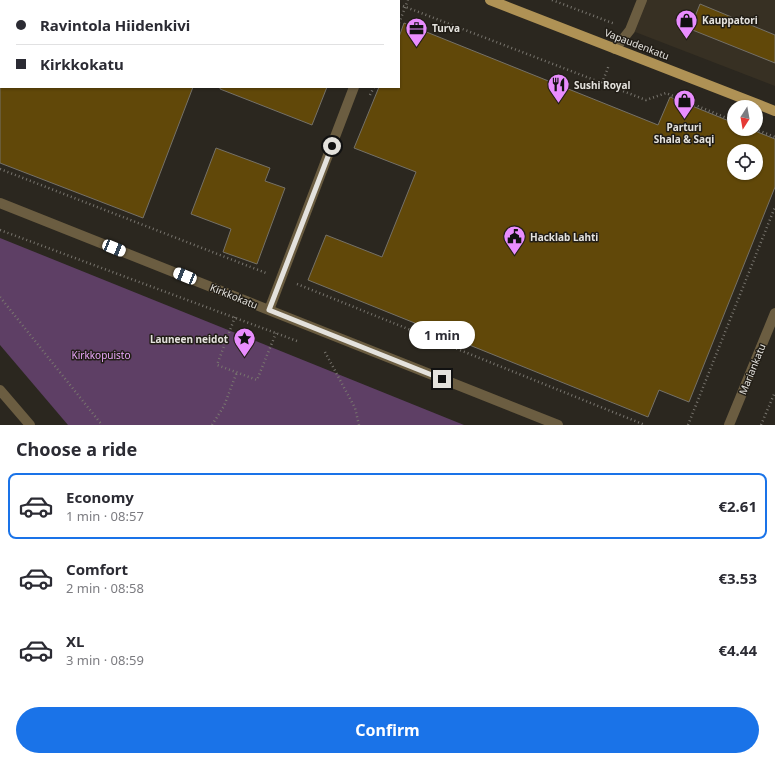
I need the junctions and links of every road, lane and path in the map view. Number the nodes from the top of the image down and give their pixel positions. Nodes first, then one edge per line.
1 (408, 0) edge
2 (490, 0) edge
3 (552, 0) edge
4 (642, 0) edge
5 (400, 4) edge
6 (405, 7) junction
7 (400, 20) edge
8 (630, 30) junction
9 (615, 49) junction
10 (354, 88) edge
11 (775, 111) edge
12 (727, 118) edge
13 (763, 132) edge
14 (775, 137) edge
15 (0, 169) edge
16 (0, 202) edge
17 (775, 207) edge
18 (0, 230) edge
19 (281, 278) junction
20 (0, 297) edge
21 (269, 310) junction
22 (775, 313) edge
23 (235, 317) junction
24 (276, 333) junction
25 (297, 341) dead end
26 (318, 349) dead end
27 (325, 352) junction
28 (332, 355) dead end
29 (237, 372) junction
30 (0, 390) edge
31 (775, 392) edge
32 (30, 425) edge
33 (102, 425) edge
34 (212, 425) edge
35 (359, 425) edge
36 (558, 425) edge
37 (645, 425) edge
38 (688, 425) edge
39 (729, 425) edge
40 (761, 425) edge

1 - 6 path
2 - 9 main road, Vapaudenkatu
3 - 8 path
4 - 8 street
5 - 6 path
6 - 7 path
6 - 12 path
8 - 9 street
9 - 11 main road, Vapaudenkatu
10 - 19 street
13 - 14 path
15 - 19 path
16 - 21 street, Kirkkokatu
17 - 38 path
18 - 23 path
19 - 21 street
19 - 37 path
20 - 33 path
21 - 36 street, Kirkkokatu
22 - 39 street, Mariankatu
23 - 24 path
23 - 29 path
24 - 25 path
24 - 29 path
26 - 27 path
27 - 28 path
27 - 35 path
29 - 34 path
30 - 32 street
31 - 40 path

